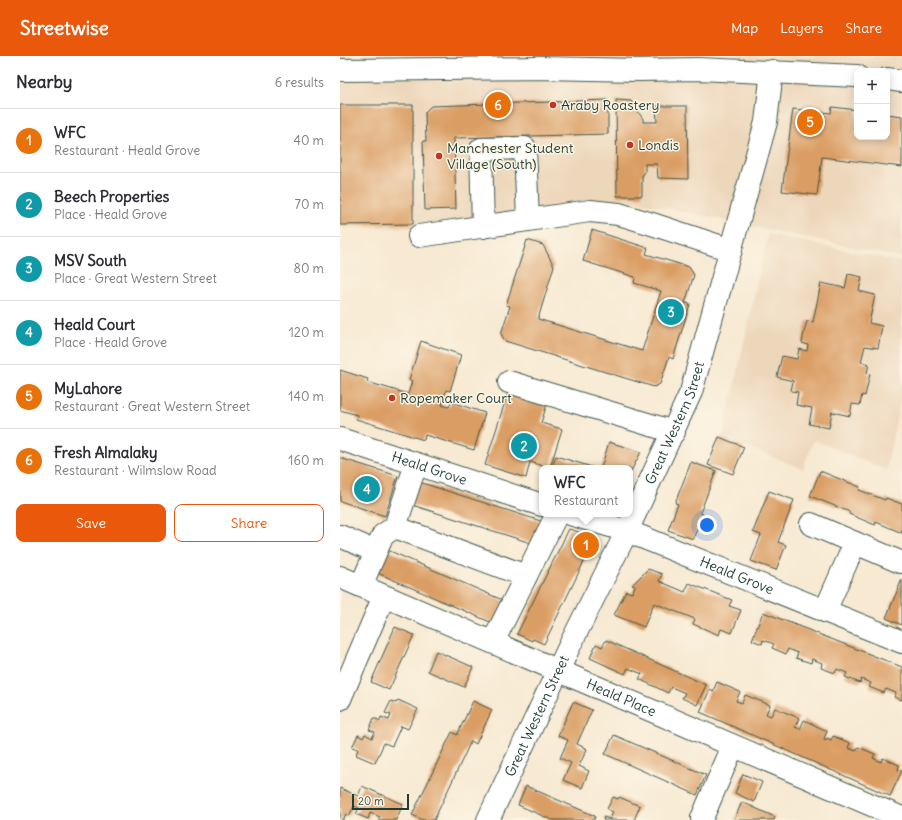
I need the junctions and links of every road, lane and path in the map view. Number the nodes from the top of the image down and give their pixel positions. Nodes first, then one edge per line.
1 (454, 63) edge
2 (340, 70) edge
3 (772, 71) junction
4 (854, 76) edge
5 (890, 79) edge
6 (902, 81) edge
7 (528, 220) junction
8 (483, 227) junction
9 (419, 236) dead end
10 (731, 250) junction
11 (509, 382) dead end
12 (674, 432) junction
13 (340, 439) edge
14 (416, 464) junction
15 (539, 504) edge
16 (556, 517) edge
17 (580, 517) edge
18 (811, 524) dead end
19 (395, 527) junction
20 (627, 531) junction
21 (340, 536) edge
22 (855, 543) junction
23 (363, 546) dead end
24 (900, 562) dead end
25 (526, 576) junction
26 (340, 577) edge
27 (361, 586) junction
28 (384, 596) junction
29 (825, 611) junction
30 (493, 642) junction
31 (902, 642) edge
32 (558, 671) junction
33 (340, 699) edge
34 (733, 746) junction
35 (702, 818) dead end
36 (902, 818) edge
37 (488, 820) edge

1 - 2 street
1 - 3 street
3 - 4 street
3 - 10 street, Great Western Street
5 - 6 street
7 - 8 street
7 - 8 street
7 - 10 street
8 - 9 street
10 - 12 street, Great Western Street
11 - 12 street
12 - 20 street, Great Western Street
13 - 14 street, Heald Grove
14 - 15 street, Heald Grove
14 - 19 street
16 - 25 street
17 - 20 street, Heald Grove
18 - 22 street
19 - 25 street
19 - 27 street
20 - 29 street, Heald Grove
20 - 32 street, Great Western Street
21 - 23 street
22 - 24 street
22 - 29 street
25 - 30 street
26 - 27 street, Heald Place
27 - 28 street, Heald Place
28 - 30 street, Heald Place
28 - 33 street
29 - 31 street, Heald Grove
30 - 32 street, Heald Place
32 - 34 street, Heald Place
32 - 37 street, Great Western Street
34 - 35 street
34 - 36 street, Heald Place

